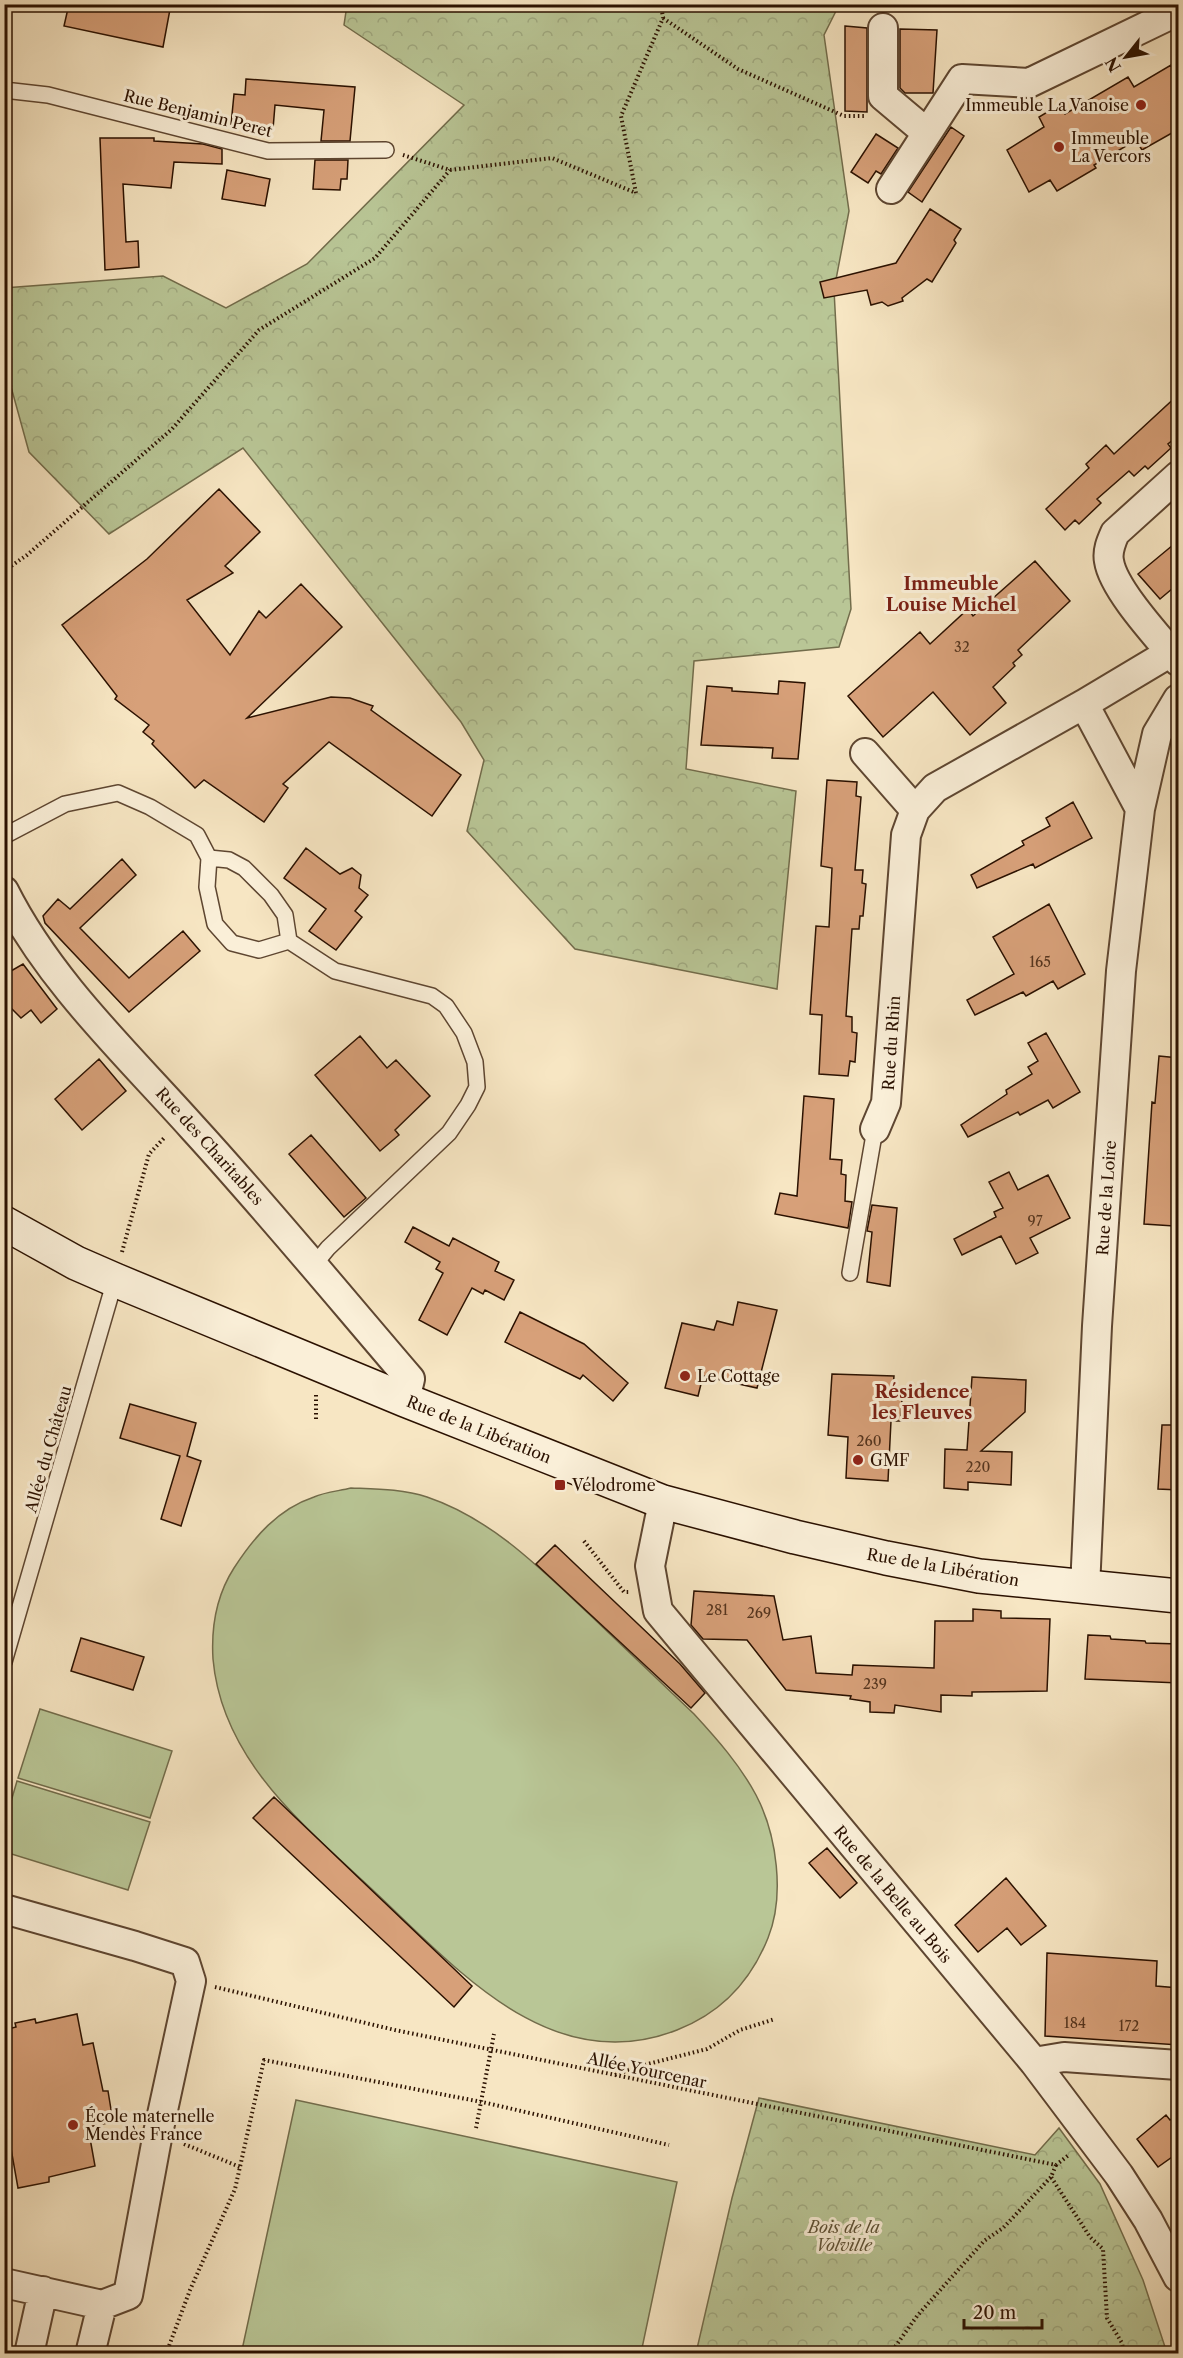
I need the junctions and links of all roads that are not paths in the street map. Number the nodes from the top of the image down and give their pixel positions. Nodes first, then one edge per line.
1 (1179, 11) edge
2 (883, 28) dead end
3 (4, 90) edge
4 (927, 133) junction
5 (386, 150) road end
6 (891, 189) dead end
7 (1179, 476) edge
8 (1175, 656) edge
9 (1179, 699) edge
10 (1084, 704) junction
11 (865, 753) dead end
12 (1140, 809) junction
13 (915, 810) junction
14 (4, 836) edge
15 (209, 858) junction
16 (4, 891) edge
17 (289, 941) junction
18 (875, 1130) joint
19 (4, 1223) edge
20 (4, 1243) edge
21 (76, 1263) junction
22 (314, 1265) junction
23 (850, 1273) dead end
24 (115, 1280) junction
25 (405, 1400) junction
26 (663, 1502) junction
27 (1085, 1588) junction
28 (1179, 1596) edge
29 (4, 1662) edge
30 (4, 1909) edge
31 (1034, 2062) junction
32 (1179, 2065) edge
33 (1179, 2277) edge
34 (4, 2283) edge
35 (42, 2291) junction
36 (115, 2300) junction
37 (29, 2354) edge
38 (90, 2354) edge

1 - 4 street
2 - 4 street
3 - 5 lane, Rue Benjamin Peret
4 - 6 street
7 - 8 street
8 - 10 street, Rue du Rhin
9 - 12 street, Rue de la Loire
10 - 12 street
10 - 13 street, Rue du Rhin
11 - 13 street
12 - 27 street, Rue de la Loire
13 - 18 street, Rue du Rhin
14 - 15 lane
15 - 17 lane
15 - 17 lane
16 - 22 street, Rue des Charitables
17 - 22 lane
18 - 23 lane, Rue du Rhin
19 - 21 main road, Rue de la Libération
20 - 21 main road, Rue de la Libération
21 - 24 main road, Rue de la Libération
22 - 25 street, Rue des Charitables
24 - 25 main road, Rue de la Libération
24 - 29 lane, Allée du Château
25 - 26 main road, Rue de la Libération
26 - 27 main road, Rue de la Libération
26 - 31 street, Rue de la Belle au Bois
27 - 28 main road, Rue de la Libération
30 - 36 street
31 - 32 street
31 - 33 street, Rue de la Belle au Bois
34 - 35 street
35 - 36 street
35 - 37 street
36 - 38 street

